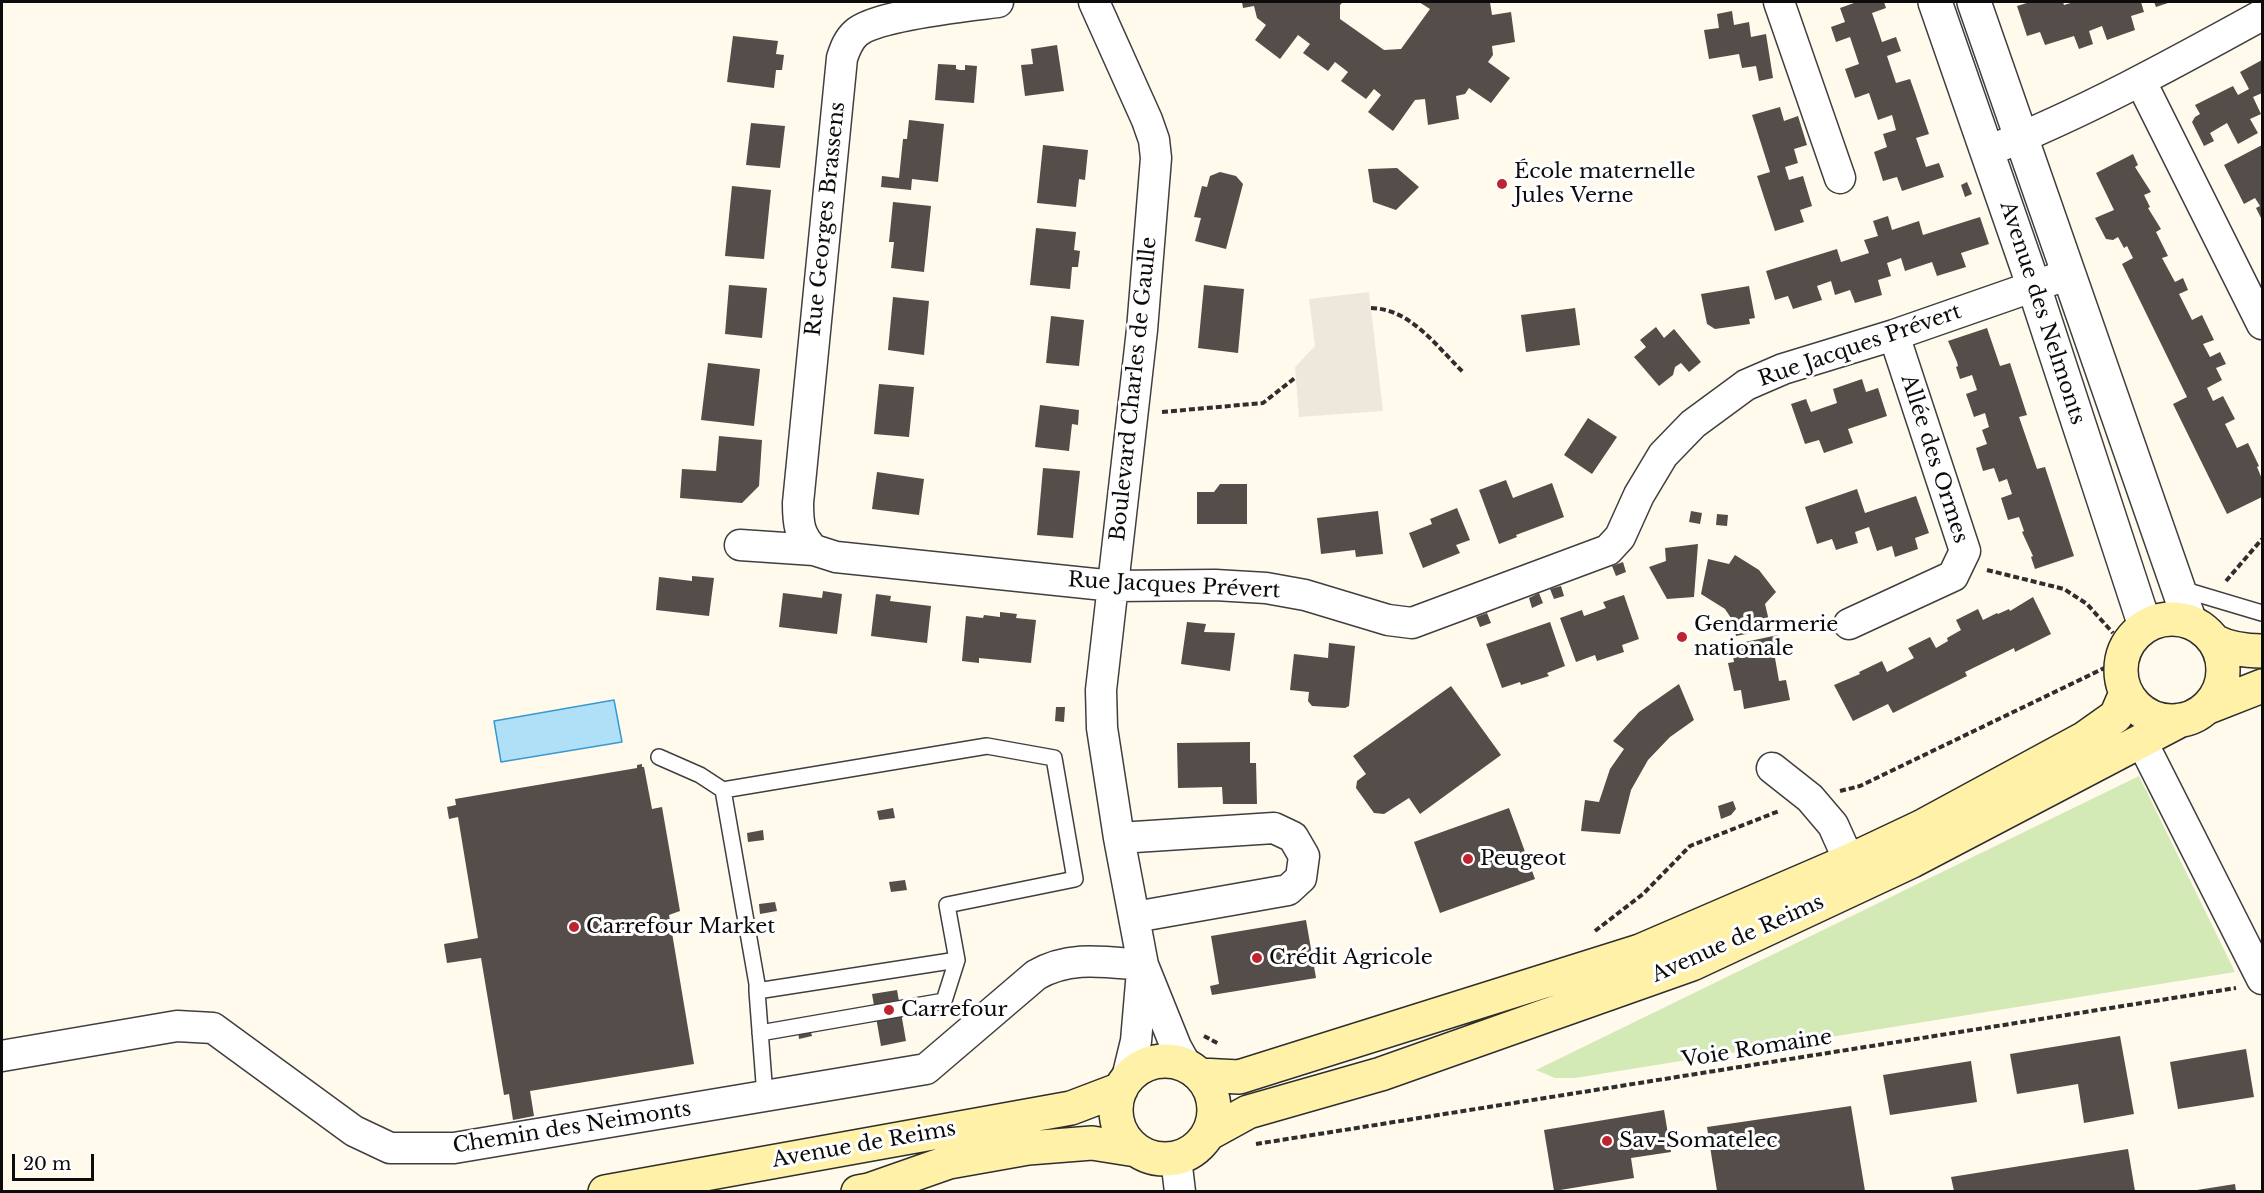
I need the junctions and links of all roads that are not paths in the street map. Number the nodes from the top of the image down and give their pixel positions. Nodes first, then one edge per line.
1 (998, 2) edge
2 (1094, 2) edge
3 (1779, 2) edge
4 (1935, 2) edge
5 (1974, 2) edge
6 (2262, 15) edge
7 (2141, 82) junction
8 (2021, 138) junction
9 (1988, 151) junction
10 (1840, 178) dead end
11 (2069, 274) junction
12 (2034, 287) junction
13 (2262, 324) edge
14 (1894, 335) junction
15 (740, 545) dead end
16 (814, 550) junction
17 (1114, 586) junction
18 (2262, 613) edge
19 (2205, 620) junction
20 (1849, 624) dead end
21 (2131, 644) junction
22 (2262, 651) edge
23 (2262, 686) edge
24 (2126, 693) junction
25 (2193, 714) junction
26 (2142, 742) junction
27 (659, 757) dead end
28 (1772, 768) dead end
29 (723, 790) junction
30 (1119, 838) junction
31 (1855, 873) junction
32 (1135, 917) junction
33 (957, 960) junction
34 (1143, 965) junction
35 (2251, 983) edge
36 (757, 991) junction
37 (760, 1033) junction
38 (2, 1056) edge
39 (1193, 1070) junction
40 (1124, 1084) junction
41 (765, 1096) junction
42 (1208, 1134) junction
43 (1136, 1150) junction
44 (1176, 1158) junction
45 (605, 1191) edge
46 (858, 1191) edge
47 (1180, 1191) edge

1 - 16 street, Rue Georges Brassens
2 - 17 street, Boulevard Charles de Gaulle
3 - 10 street
4 - 9 street, Avenue des Nelmonts
5 - 8 street, Avenue des Nelmonts
6 - 7 street
7 - 8 street
7 - 13 street
8 - 9 street
8 - 11 street, Avenue des Nelmonts
9 - 12 street, Avenue des Nelmonts
11 - 12 street, Rue Jacques Prévert
11 - 19 street, Avenue des Nelmonts
12 - 14 street, Rue Jacques Prévert
12 - 21 street, Avenue des Nelmonts
14 - 17 street, Rue Jacques Prévert
14 - 20 street, Allée des Ormes
15 - 16 street, Rue Jacques Prévert
16 - 17 street, Rue Jacques Prévert
17 - 30 street, Boulevard Charles de Gaulle
18 - 19 lane
19 - 21 main road
19 - 22 main road
19 - 25 main road, Avenue de Reims
21 - 24 main road
23 - 25 main road, Avenue de Reims
24 - 25 main road, Avenue de Reims
24 - 31 main road, Avenue de Reims
25 - 26 main road, Avenue de Reims
26 - 31 main road, Avenue de Reims
26 - 35 street
27 - 29 lane
28 - 31 street
29 - 33 lane
29 - 36 lane
30 - 32 street, Boulevard Charles de Gaulle
30 - 32 street
31 - 39 main road, Avenue de Reims
31 - 42 main road, Avenue de Reims
32 - 34 street, Boulevard Charles de Gaulle
33 - 36 lane
33 - 37 lane
34 - 39 street, Boulevard Charles de Gaulle
34 - 40 street, Boulevard Charles de Gaulle
34 - 41 street, Chemin des Neimonts
36 - 37 lane
37 - 41 lane
38 - 41 street, Chemin des Neimonts
39 - 40 main road, Avenue de Reims
39 - 42 main road
40 - 43 main road
40 - 45 main road, Avenue de Reims
42 - 44 main road, Avenue de Reims
43 - 44 main road, Avenue de Reims
43 - 46 main road, Avenue de Reims
44 - 47 street

